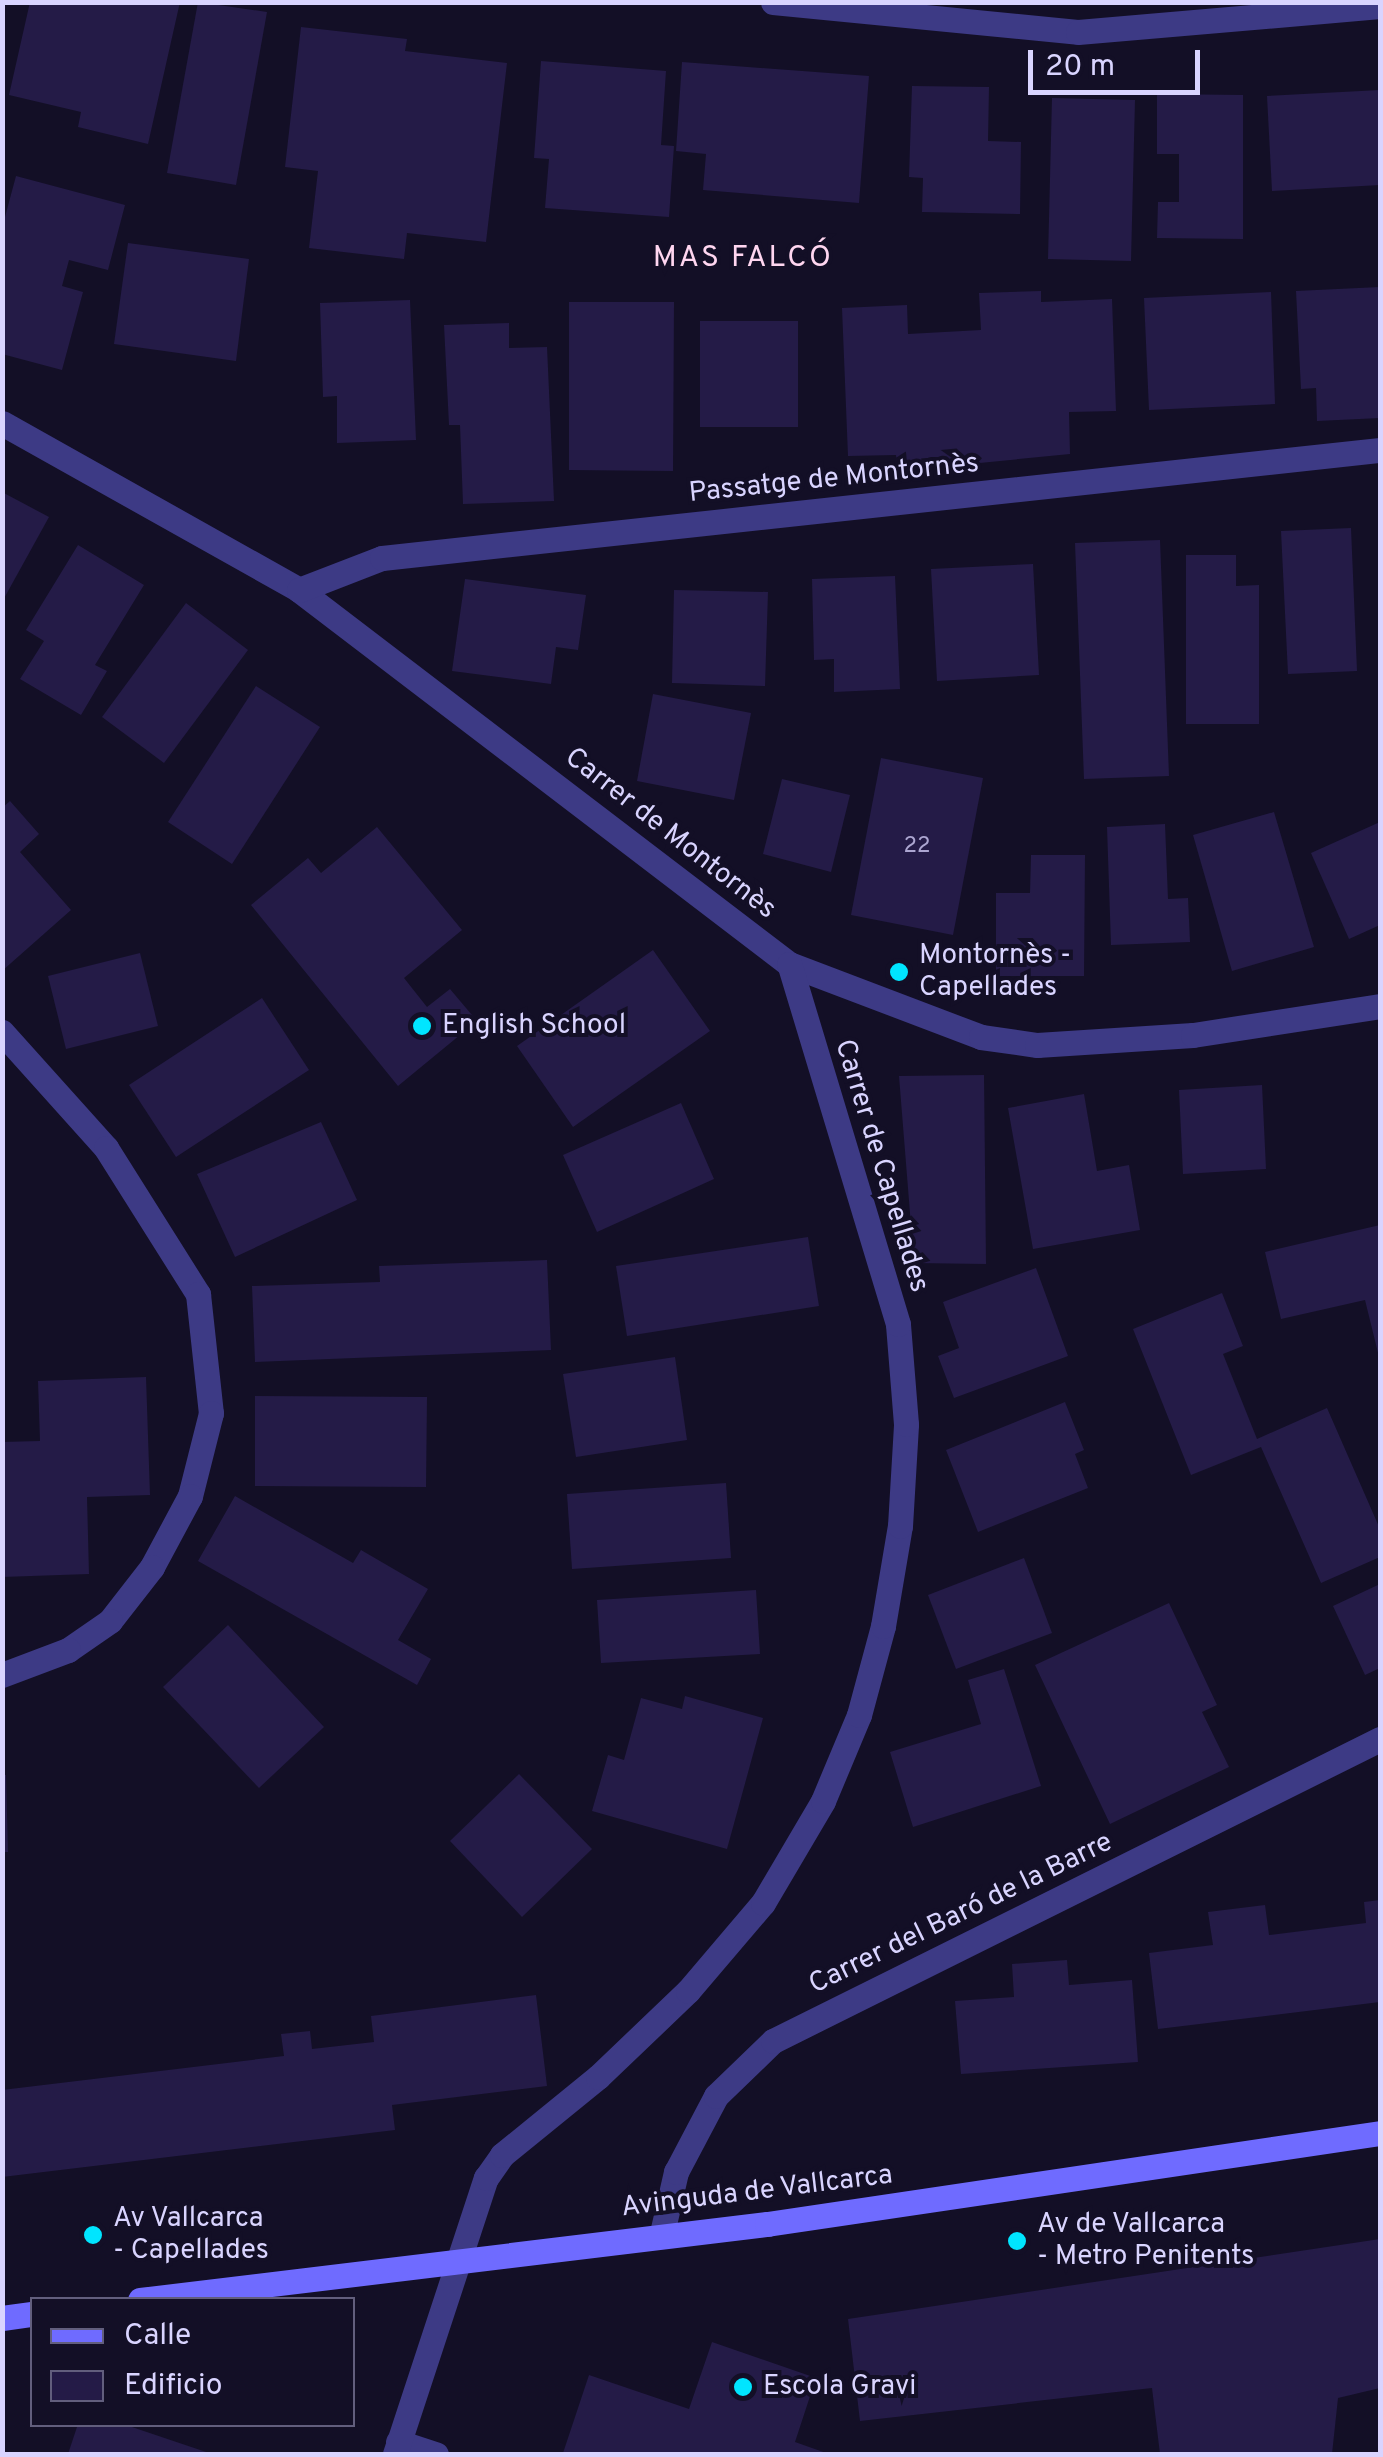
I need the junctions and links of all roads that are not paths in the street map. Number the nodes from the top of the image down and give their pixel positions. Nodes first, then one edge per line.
1 (772, 2) edge
2 (1380, 6) edge
3 (2, 423) edge
4 (1380, 450) edge
5 (299, 590) junction
6 (789, 964) junction
7 (1380, 1006) edge
8 (2, 1032) edge
9 (2, 1675) edge
10 (1380, 1739) edge
11 (1380, 2133) edge
12 (662, 2233) junction
13 (460, 2258) junction
14 (163, 2297) edge
15 (30, 2314) edge
16 (2, 2318) edge
17 (396, 2448) edge
18 (436, 2454) edge

1 - 2 street
3 - 5 street, Carrer de Montornès
4 - 5 street, Passatge de Montornès
5 - 6 street, Carrer de Montornès
6 - 7 street, Carrer de Montornès
6 - 13 street, Carrer de Capellades
8 - 9 street
10 - 12 street, Carrer del Baró de la Barre
11 - 12 main road, Avinguda de Vallcarca
12 - 13 main road, Avinguda de Vallcarca
13 - 14 main road, Avinguda de Vallcarca
13 - 17 street, Carrer de Capellades
15 - 16 main road
17 - 18 street

